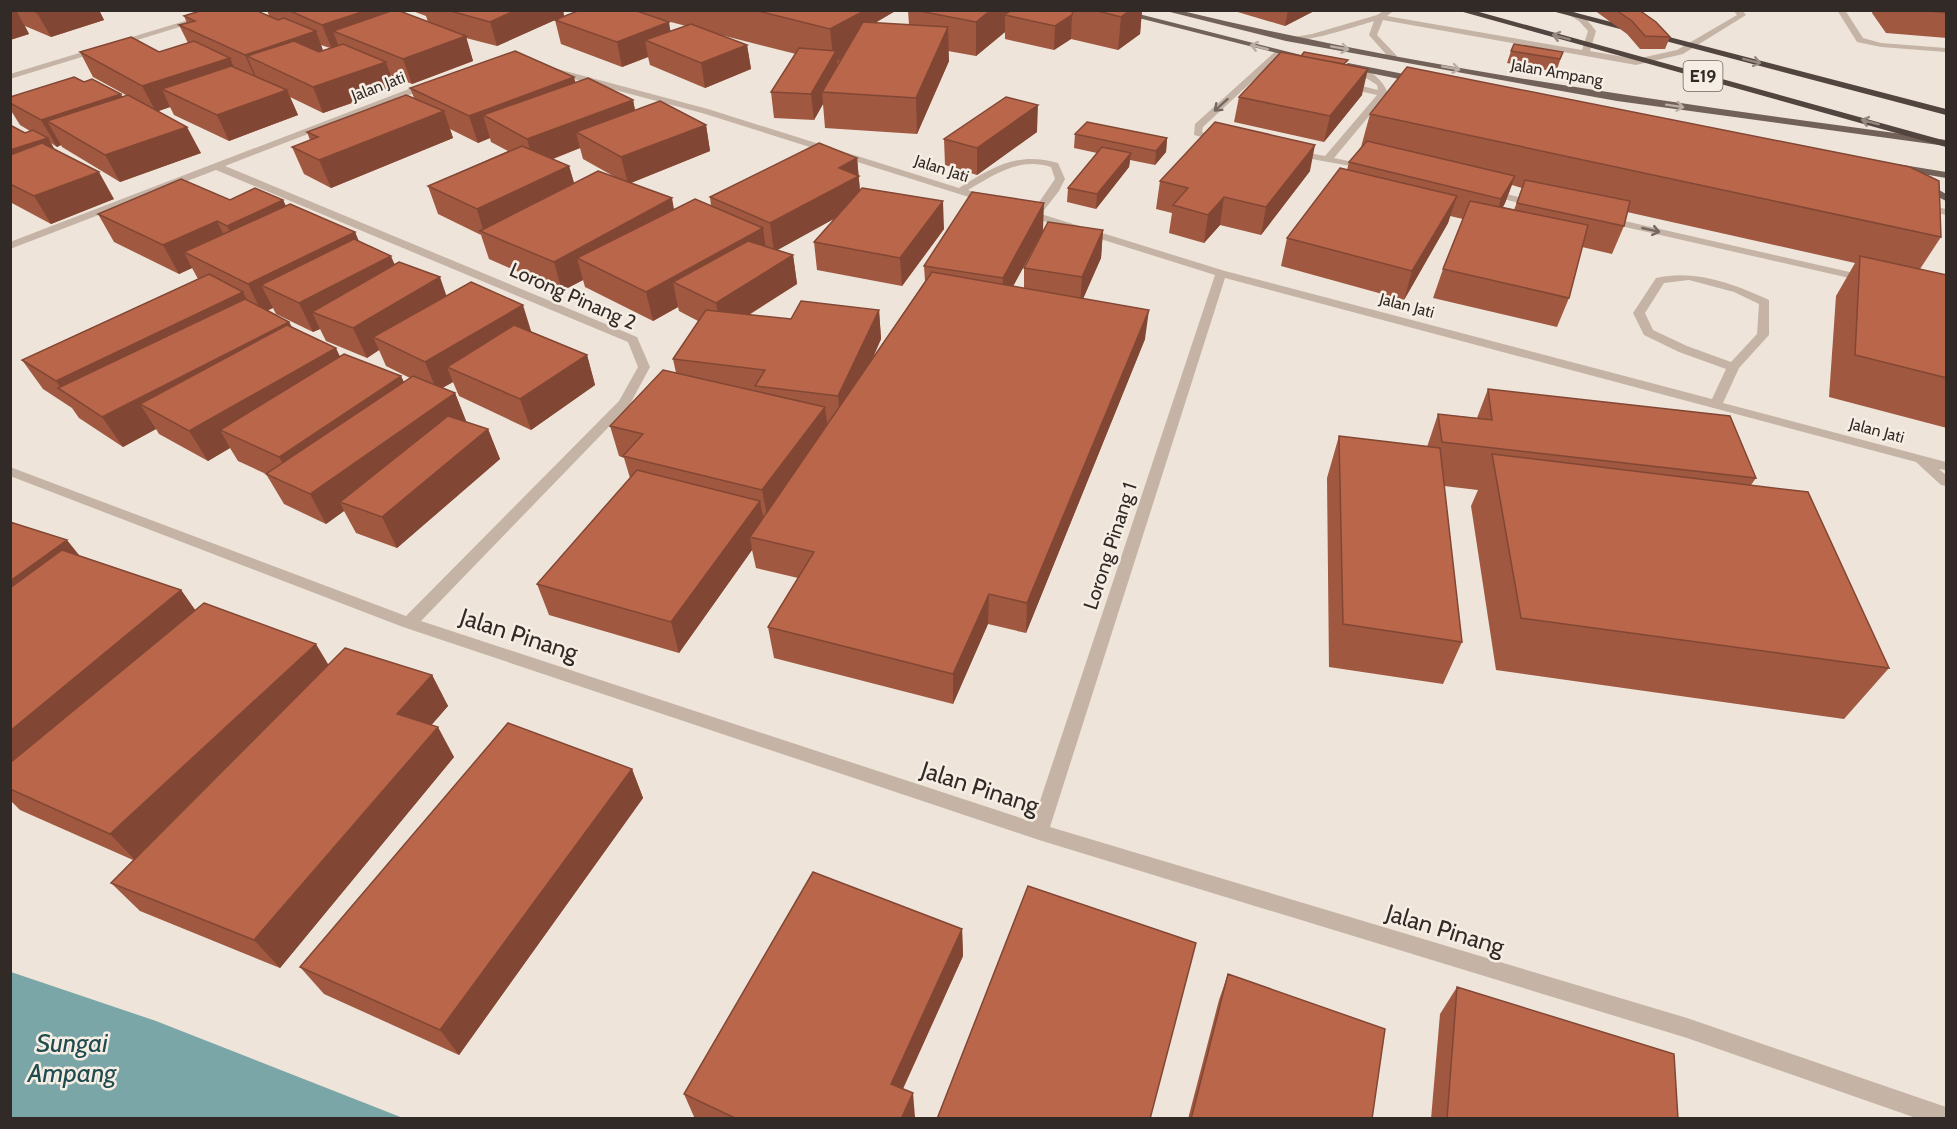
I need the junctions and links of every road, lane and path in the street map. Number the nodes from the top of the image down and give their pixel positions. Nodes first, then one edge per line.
1 (231, 10) edge
2 (1111, 10) edge
3 (1166, 10) edge
4 (1391, 10) edge
5 (1460, 10) edge
6 (1552, 10) edge
7 (1565, 10) edge
8 (1737, 10) edge
9 (1841, 10) edge
10 (1380, 17) junction
11 (1286, 39) junction
12 (1947, 50) edge
13 (1280, 52) junction
14 (1585, 53) junction
15 (1308, 58) edge
16 (1394, 58) junction
17 (1337, 64) edge
18 (1264, 67) junction
19 (1355, 67) junction
20 (542, 68) edge
21 (1274, 69) edge
22 (10, 77) edge
23 (437, 81) edge
24 (1434, 83) edge
25 (1340, 84) edge
26 (1383, 93) junction
27 (1418, 101) edge
28 (1947, 112) edge
29 (1916, 140) junction
30 (1234, 143) edge
31 (1947, 144) edge
32 (1947, 150) edge
33 (1281, 151) edge
34 (1328, 159) junction
35 (218, 167) junction
36 (1382, 171) edge
37 (1947, 175) edge
38 (960, 191) junction
39 (1482, 192) edge
40 (1947, 198) edge
41 (1904, 203) edge
42 (1552, 208) edge
43 (1947, 212) edge
44 (1035, 215) junction
45 (1598, 218) edge
46 (10, 246) edge
47 (1221, 273) junction
48 (1877, 282) edge
49 (1733, 367) junction
50 (1716, 404) junction
51 (1917, 457) junction
52 (1947, 466) edge
53 (10, 471) edge
54 (1947, 482) edge
55 (409, 623) junction
56 (1038, 832) junction
57 (1947, 1118) edge

1 - 22 street
13 -> 2 main road
3 - 11 main road, Jalan Ampang
4 - 10 street
31 -> 5 highway, E19
6 -> 28 highway, E19
7 - 14 street
8 - 14 street
9 - 12 street
10 - 11 street
10 - 14 street
10 - 16 street
11 -> 16 main road, Jalan Ampang
13 - 15 main road
13 - 18 street
16 -> 29 main road, Jalan Ampang
17 - 19 main road
18 - 21 street
18 -> 30 street
19 - 24 main road
19 - 26 street
20 - 38 street, Jalan Jati
23 - 35 street, Jalan Jati
25 - 26 street
26 - 27 street
26 - 34 street
29 - 31 main road, Jalan Ampang
29 - 32 main road
33 - 34 street
34 - 36 street
35 - 46 street, Jalan Jati
35 - 55 street, Lorong Pinang 2
37 - 40 main road
38 - 44 street, Jalan Jati
38 - 44 street
39 - 42 street
41 - 43 street
44 - 47 street, Jalan Jati
45 -> 48 street
47 - 50 street, Jalan Jati
47 - 56 street, Lorong Pinang 1
49 - 49 street
49 - 50 street
50 - 51 street, Jalan Jati
51 - 52 street, Jalan Jati
51 - 54 street
53 - 55 street, Jalan Pinang
55 - 56 street, Jalan Pinang
56 - 57 street, Jalan Pinang

